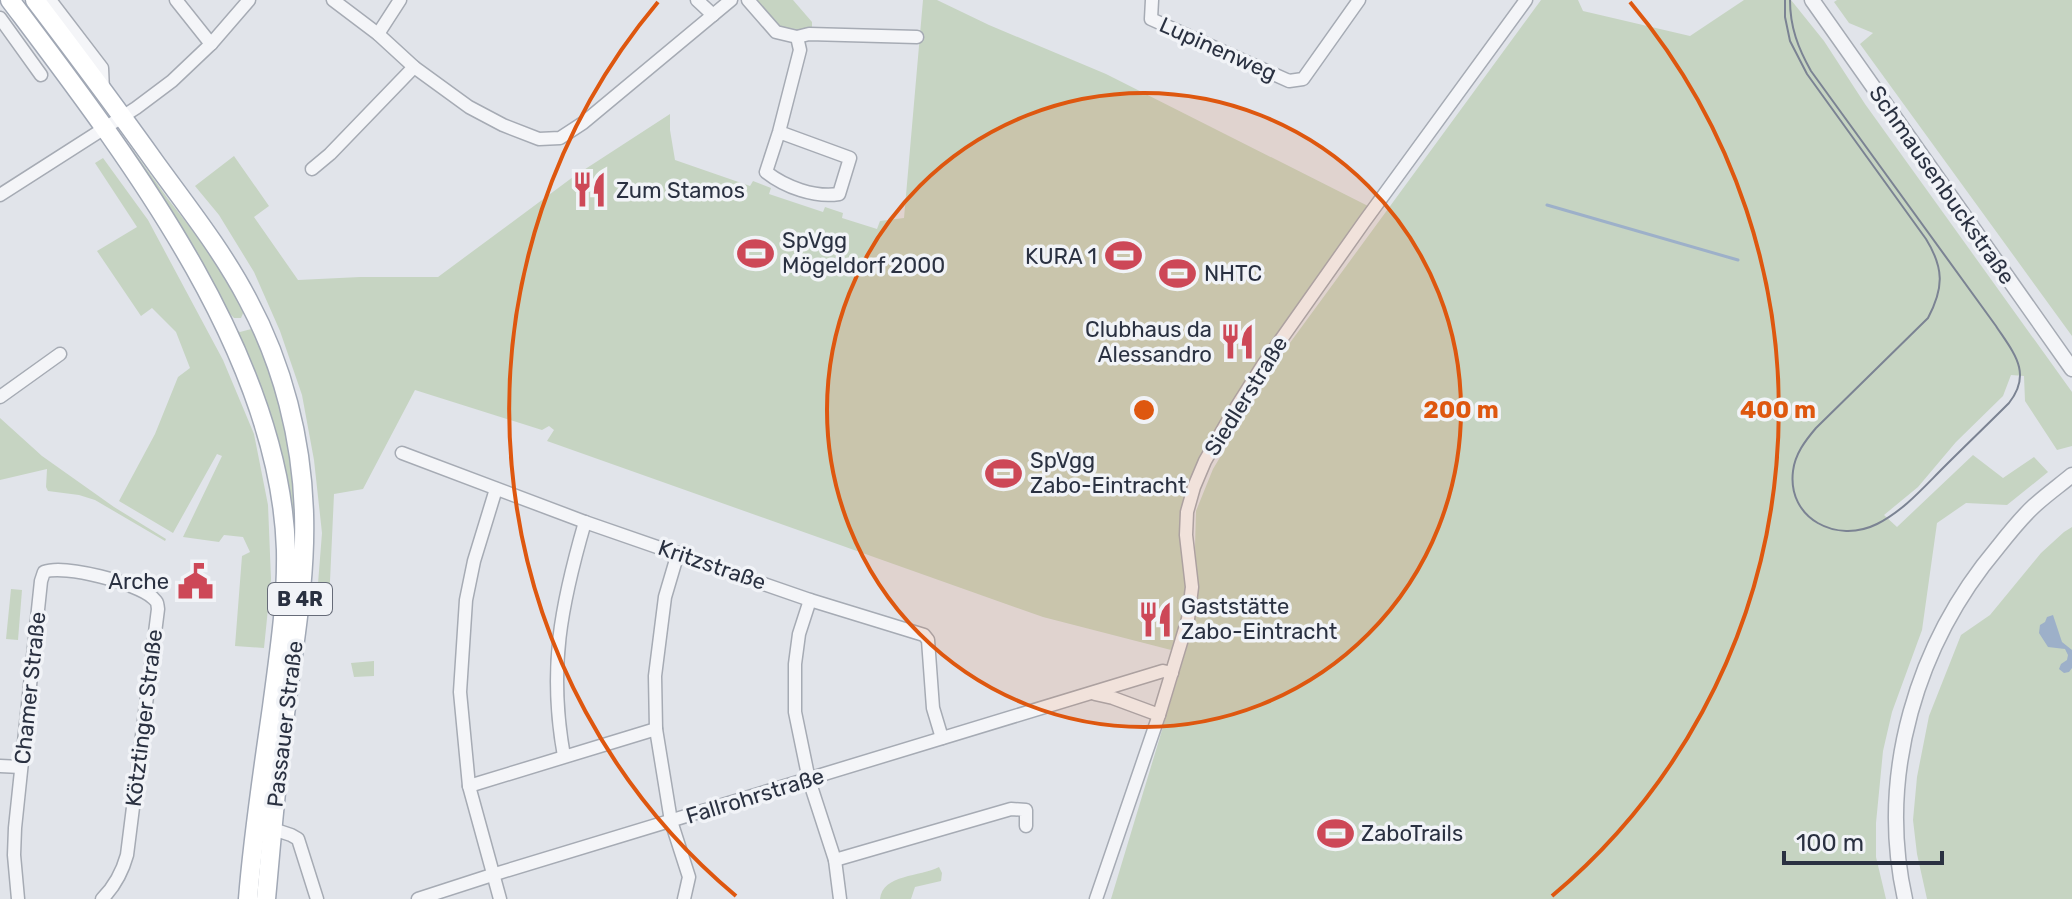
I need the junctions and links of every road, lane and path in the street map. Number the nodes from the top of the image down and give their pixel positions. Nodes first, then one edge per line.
1 (10, 0) edge
2 (35, 0) edge
3 (50, 0) edge
4 (176, 0) edge
5 (249, 0) edge
6 (333, 0) edge
7 (400, 0) edge
8 (697, 0) edge
9 (731, 0) edge
10 (748, 0) edge
11 (1152, 0) edge
12 (1359, 0) edge
13 (1526, 0) edge
14 (1812, 0) edge
15 (713, 15) junction
16 (0, 18) edge
17 (378, 34) junction
18 (797, 37) junction
19 (917, 37) dead end
20 (211, 44) junction
21 (414, 67) junction
22 (41, 75) dead end
23 (103, 91) junction
24 (122, 116) junction
25 (103, 128) junction
26 (779, 132) junction
27 (312, 169) dead end
28 (0, 195) edge
29 (252, 306) junction
30 (220, 318) junction
31 (60, 354) dead end
32 (2072, 369) edge
33 (0, 397) edge
34 (402, 453) dead end
35 (2072, 475) edge
36 (496, 489) junction
37 (585, 522) junction
38 (678, 553) junction
39 (44, 572) joint
40 (810, 600) junction
41 (1172, 673) junction
42 (1092, 693) junction
43 (1159, 715) junction
44 (656, 729) junction
45 (942, 738) junction
46 (564, 756) junction
47 (0, 766) edge
48 (21, 767) junction
49 (809, 780) junction
50 (469, 786) junction
51 (671, 821) junction
52 (1026, 826) dead end
53 (273, 829) junction
54 (835, 860) junction
55 (492, 875) junction
56 (18, 899) edge
57 (102, 899) edge
58 (248, 899) edge
59 (266, 899) edge
60 (317, 899) edge
61 (418, 899) edge
62 (500, 899) edge
63 (684, 899) edge
64 (840, 899) edge
65 (1096, 899) edge
66 (1905, 899) edge

1 - 25 main road, B 4R
2 - 23 main road, B 4R
3 - 23 street
4 - 20 street
5 - 20 street
6 - 17 street
7 - 17 street
8 - 15 street
9 - 15 street
10 - 18 street
11 - 12 street, Lupinenweg
13 - 41 street, Siedlerstraße
14 - 32 street, Schmausenbuckstraße
15 - 21 street
16 - 22 street
17 - 21 street
18 - 19 street
18 - 26 street
20 - 24 street
21 - 27 street
23 - 24 main road, B 4R
24 - 25 street
24 - 29 main road, Passauer Straße / B 4R
25 - 28 street
25 - 30 main road, Passauer Straße / B 4R
26 - 26 street
29 - 30 main road
29 - 53 main road, Passauer Straße / B 4R
30 - 58 main road, Passauer Straße / B 4R
31 - 33 street
34 - 36 street, Kritzstraße
35 - 66 street
36 - 37 street, Kritzstraße
36 - 50 street
37 - 38 street, Kritzstraße
37 - 46 street
38 - 40 street, Kritzstraße
38 - 44 street
39 - 48 street, Chamer Straße
39 - 57 street, Kötztinger Straße
40 - 45 street, Kritzstraße
40 - 49 street
41 - 42 street, Fallrohrstraße
41 - 43 street, Siedlerstraße
42 - 43 street
42 - 45 street, Fallrohrstraße
43 - 65 street, Siedlerstraße
44 - 46 street
44 - 51 street
45 - 49 street, Fallrohrstraße
46 - 50 street
47 - 48 street
48 - 56 street, Chamer Straße
49 - 51 street, Fallrohrstraße
49 - 54 street
50 - 55 street
51 - 55 street, Fallrohrstraße
51 - 63 street
52 - 54 street
53 - 59 main road, Passauer Straße / B 4R
53 - 60 street
54 - 64 street
55 - 61 street, Fallrohrstraße
55 - 62 street

